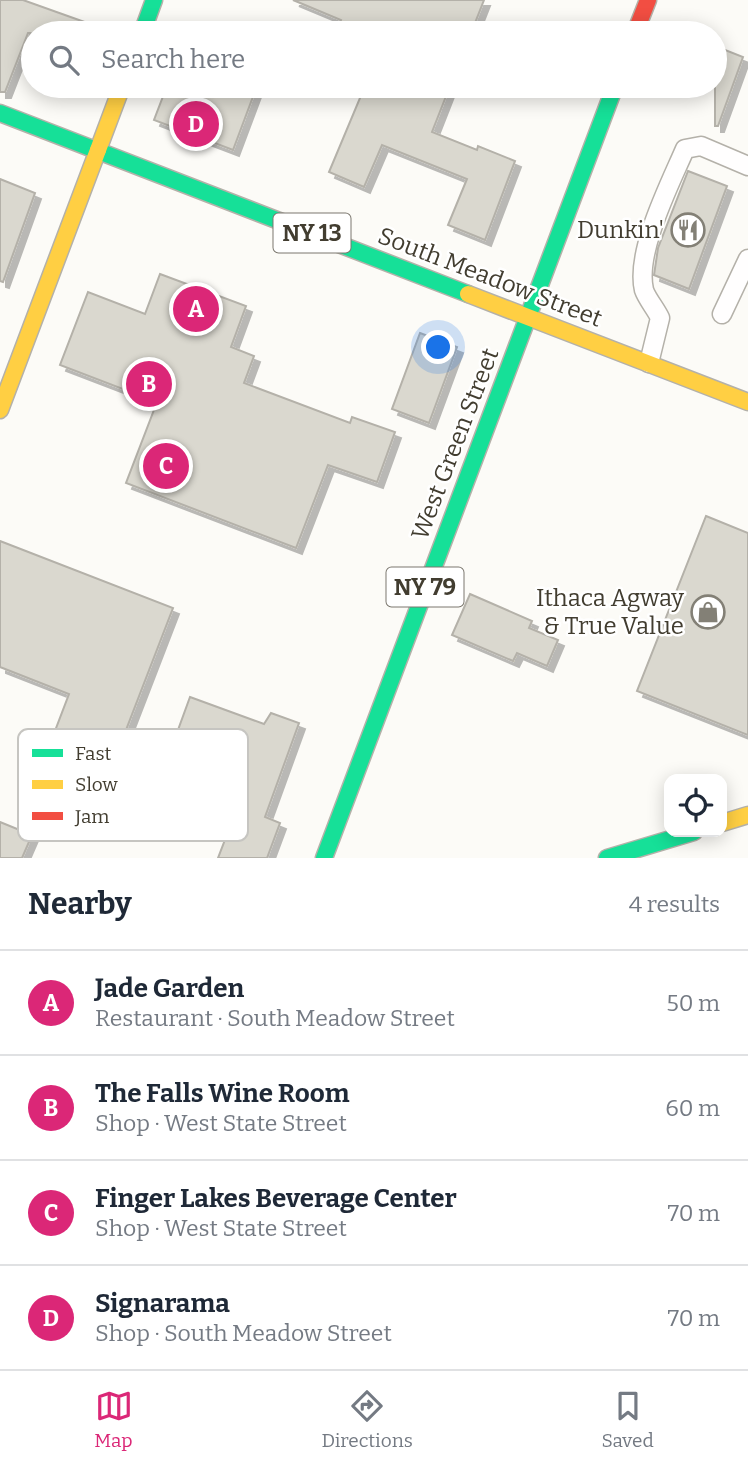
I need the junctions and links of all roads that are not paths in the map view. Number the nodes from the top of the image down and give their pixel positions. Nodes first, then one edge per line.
1 (154, 0) edge
2 (648, 0) edge
3 (146, 21) edge
4 (640, 21) edge
5 (118, 98) edge
6 (610, 98) edge
7 (0, 113) edge
8 (98, 150) junction
9 (748, 166) edge
10 (748, 259) edge
11 (722, 314) dead end
12 (527, 316) junction
13 (649, 363) junction
14 (748, 402) edge
15 (0, 410) edge
16 (748, 816) edge
17 (727, 822) edge
18 (677, 837) edge
19 (324, 858) edge
20 (607, 858) edge

1 - 3 main road
2 - 4 main road
5 - 8 main road
6 - 12 main road, West Green Street / NY 79
7 - 8 main road, NY 13
8 - 12 main road, South Meadow Street / NY 13
8 - 15 main road
9 - 13 lane
10 - 11 lane
12 - 13 main road, South Meadow Street / NY 13
12 - 19 main road, West Green Street / NY 79
13 - 14 main road, South Meadow Street / NY 13
16 - 17 main road
18 - 20 main road

